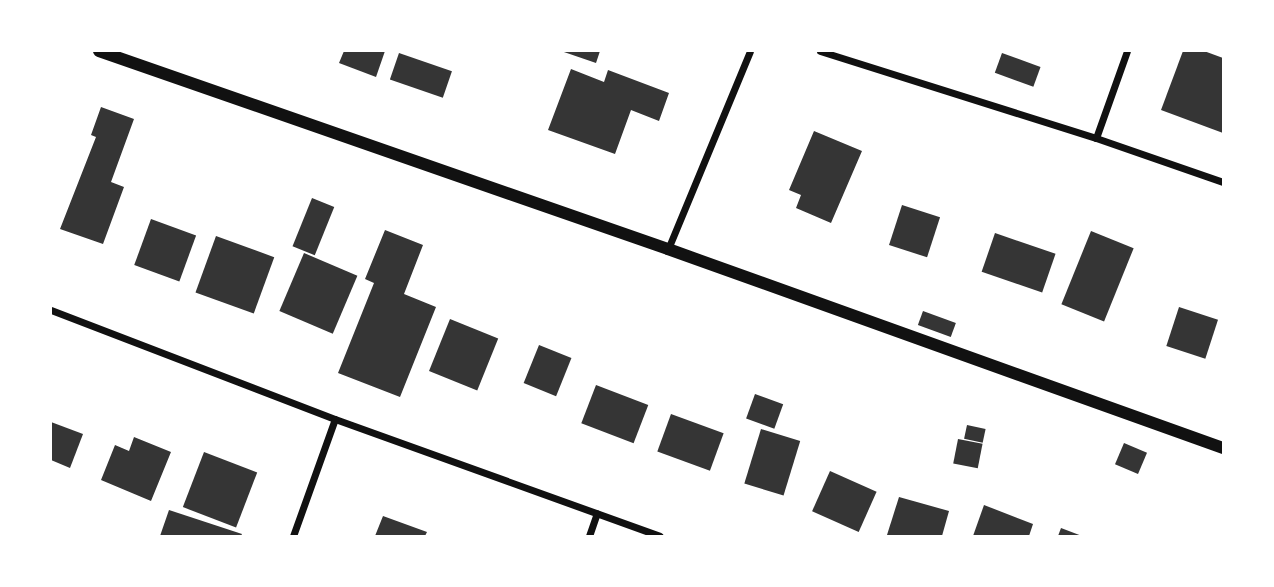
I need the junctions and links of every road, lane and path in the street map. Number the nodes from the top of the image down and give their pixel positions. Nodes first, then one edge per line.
1 (99, 51) edge
2 (750, 51) edge
3 (820, 51) edge
4 (1127, 51) edge
5 (1096, 138) junction
6 (1223, 182) edge
7 (668, 249) junction
8 (51, 310) edge
9 (335, 419) junction
10 (1223, 448) edge
11 (597, 513) junction
12 (293, 536) edge
13 (589, 536) edge
14 (660, 536) edge

1 - 7 street
2 - 7 street
3 - 5 street
4 - 5 street
5 - 6 street
7 - 10 street
8 - 9 street
9 - 11 street
9 - 12 street
11 - 13 street
11 - 14 street

